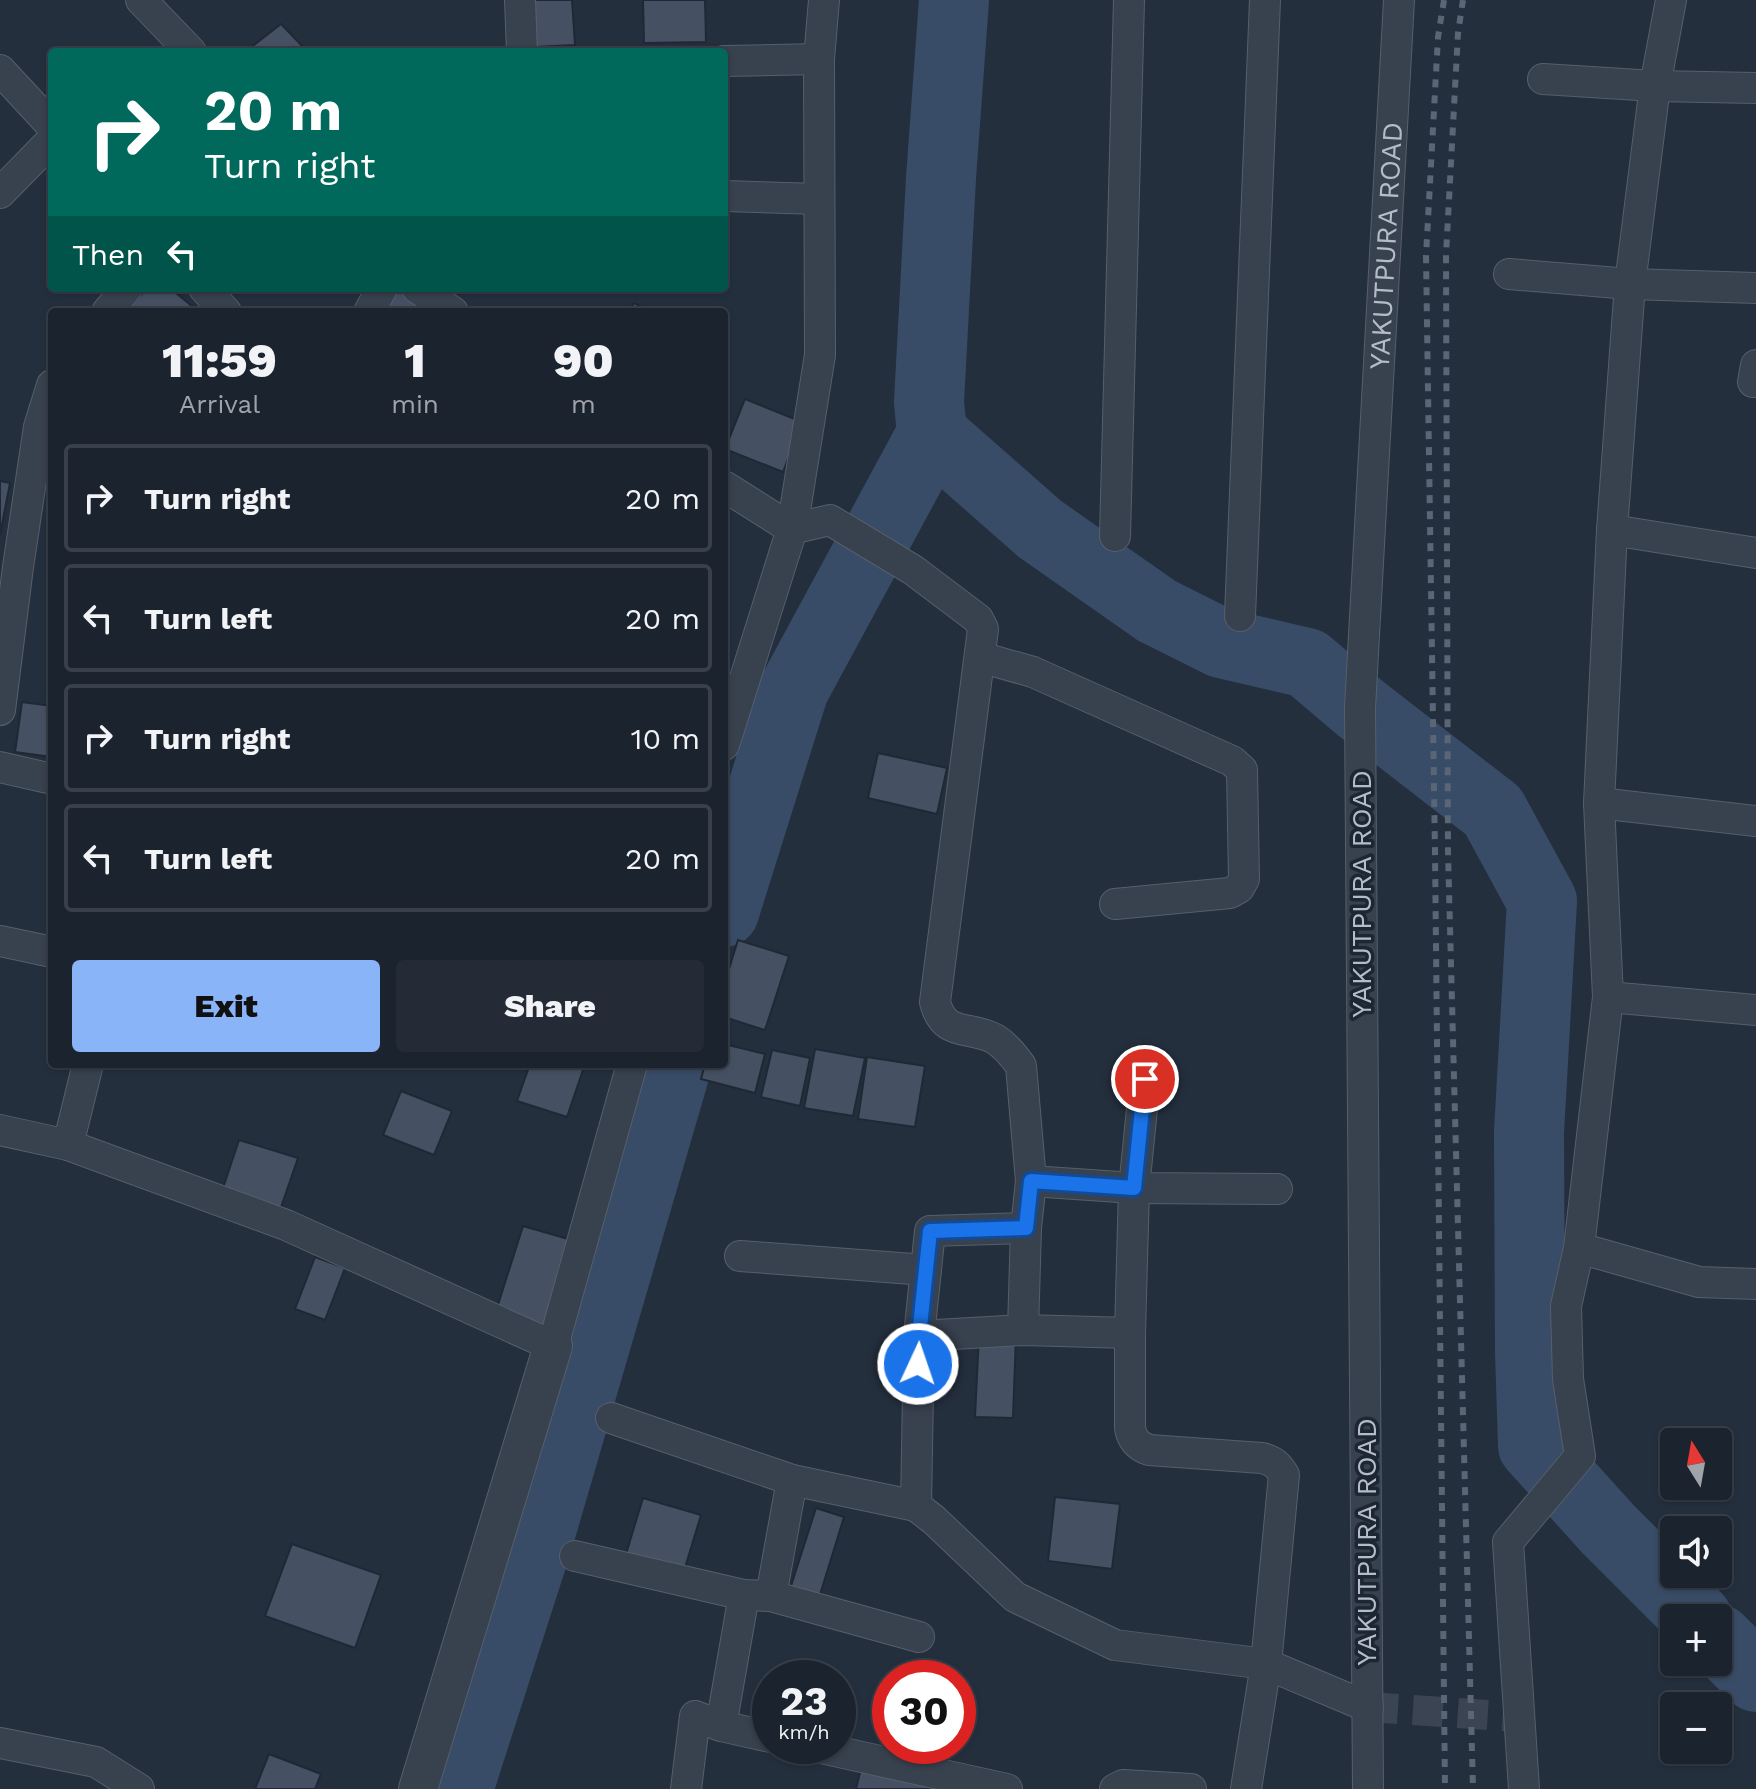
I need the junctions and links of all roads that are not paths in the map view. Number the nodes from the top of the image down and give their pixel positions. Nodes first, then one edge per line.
1 (141, 0) edge
2 (520, 0) edge
3 (824, 0) edge
4 (1129, 0) edge
5 (1265, 0) edge
6 (1399, 0) edge
7 (1671, 0) edge
8 (187, 48) edge
9 (522, 48) edge
10 (819, 59) junction
11 (728, 61) edge
12 (0, 70) edge
13 (1543, 79) dead end
14 (1655, 86) junction
15 (1756, 88) edge
16 (48, 122) edge
17 (48, 144) edge
18 (0, 193) edge
19 (728, 196) edge
20 (819, 199) junction
21 (1509, 274) dead end
22 (1630, 284) junction
23 (1756, 288) edge
24 (124, 292) edge
25 (208, 292) edge
26 (423, 292) edge
27 (110, 308) edge
28 (222, 308) edge
29 (447, 308) edge
30 (48, 398) edge
31 (728, 489) edge
32 (792, 529) junction
33 (1612, 530) junction
34 (1115, 536) dead end
35 (1756, 553) edge
36 (9, 565) edge
37 (1240, 616) dead end
38 (980, 657) junction
39 (735, 670) edge
40 (0, 710) edge
41 (728, 718) edge
42 (0, 767) edge
43 (48, 778) edge
44 (1599, 803) junction
45 (1756, 821) edge
46 (1115, 904) dead end
47 (0, 941) edge
48 (48, 951) edge
49 (1608, 997) junction
50 (1756, 1010) edge
51 (87, 1068) edge
52 (631, 1068) edge
53 (1145, 1079) dead end
54 (0, 1130) edge
55 (68, 1145) junction
56 (1031, 1181) junction
57 (1134, 1188) junction
58 (1277, 1189) dead end
59 (1026, 1228) junction
60 (1579, 1248) junction
61 (740, 1256) dead end
62 (926, 1270) junction
63 (1756, 1284) edge
64 (1023, 1330) junction
65 (1130, 1333) junction
66 (919, 1336) junction
67 (553, 1346) junction
68 (611, 1418) dead end
69 (792, 1480) junction
70 (916, 1506) junction
71 (575, 1556) dead end
72 (757, 1596) junction
73 (919, 1637) dead end
74 (1266, 1664) junction
75 (1368, 1707) junction
76 (721, 1726) junction
77 (752, 1733) edge
78 (0, 1743) edge
79 (856, 1756) edge
80 (139, 1789) edge
81 (418, 1789) edge
82 (686, 1789) edge
83 (1007, 1789) edge
84 (1115, 1789) edge
85 (1191, 1789) edge
86 (1246, 1789) edge
87 (1368, 1789) edge
88 (1524, 1789) edge

1 - 8 street
2 - 9 street
3 - 10 street
4 - 34 street
5 - 37 street
6 - 75 street, YAKUTPURA ROAD
7 - 14 street
10 - 11 street
10 - 20 street
12 - 16 street
13 - 14 street
14 - 15 street
14 - 22 street
17 - 18 street
19 - 20 street
20 - 32 street
21 - 22 street
22 - 23 street
22 - 33 street
24 - 27 street
25 - 28 street
26 - 29 street
30 - 36 street
31 - 32 street
32 - 38 street
32 - 39 street
33 - 35 street
33 - 44 street
36 - 40 street
38 - 46 street
38 - 56 street
39 - 41 street
42 - 43 street
44 - 45 street
44 - 49 street
47 - 48 street
49 - 50 street
49 - 60 street
51 - 55 street
52 - 67 street
53 - 57 street
54 - 55 street
55 - 67 street
56 - 57 street
56 - 59 street
57 - 58 street
57 - 65 street
59 - 62 street
59 - 64 street
60 - 63 street
60 - 88 street
61 - 62 street
62 - 66 street
64 - 65 street
64 - 66 street
65 - 74 street
66 - 70 street
67 - 81 street
68 - 69 street
69 - 70 street
69 - 72 street
70 - 74 street
71 - 72 street
72 - 73 street
72 - 76 street
74 - 75 street
74 - 86 street
75 - 87 street, YAKUTPURA ROAD
76 - 77 street
76 - 82 street
78 - 80 street
79 - 83 street
84 - 85 street

